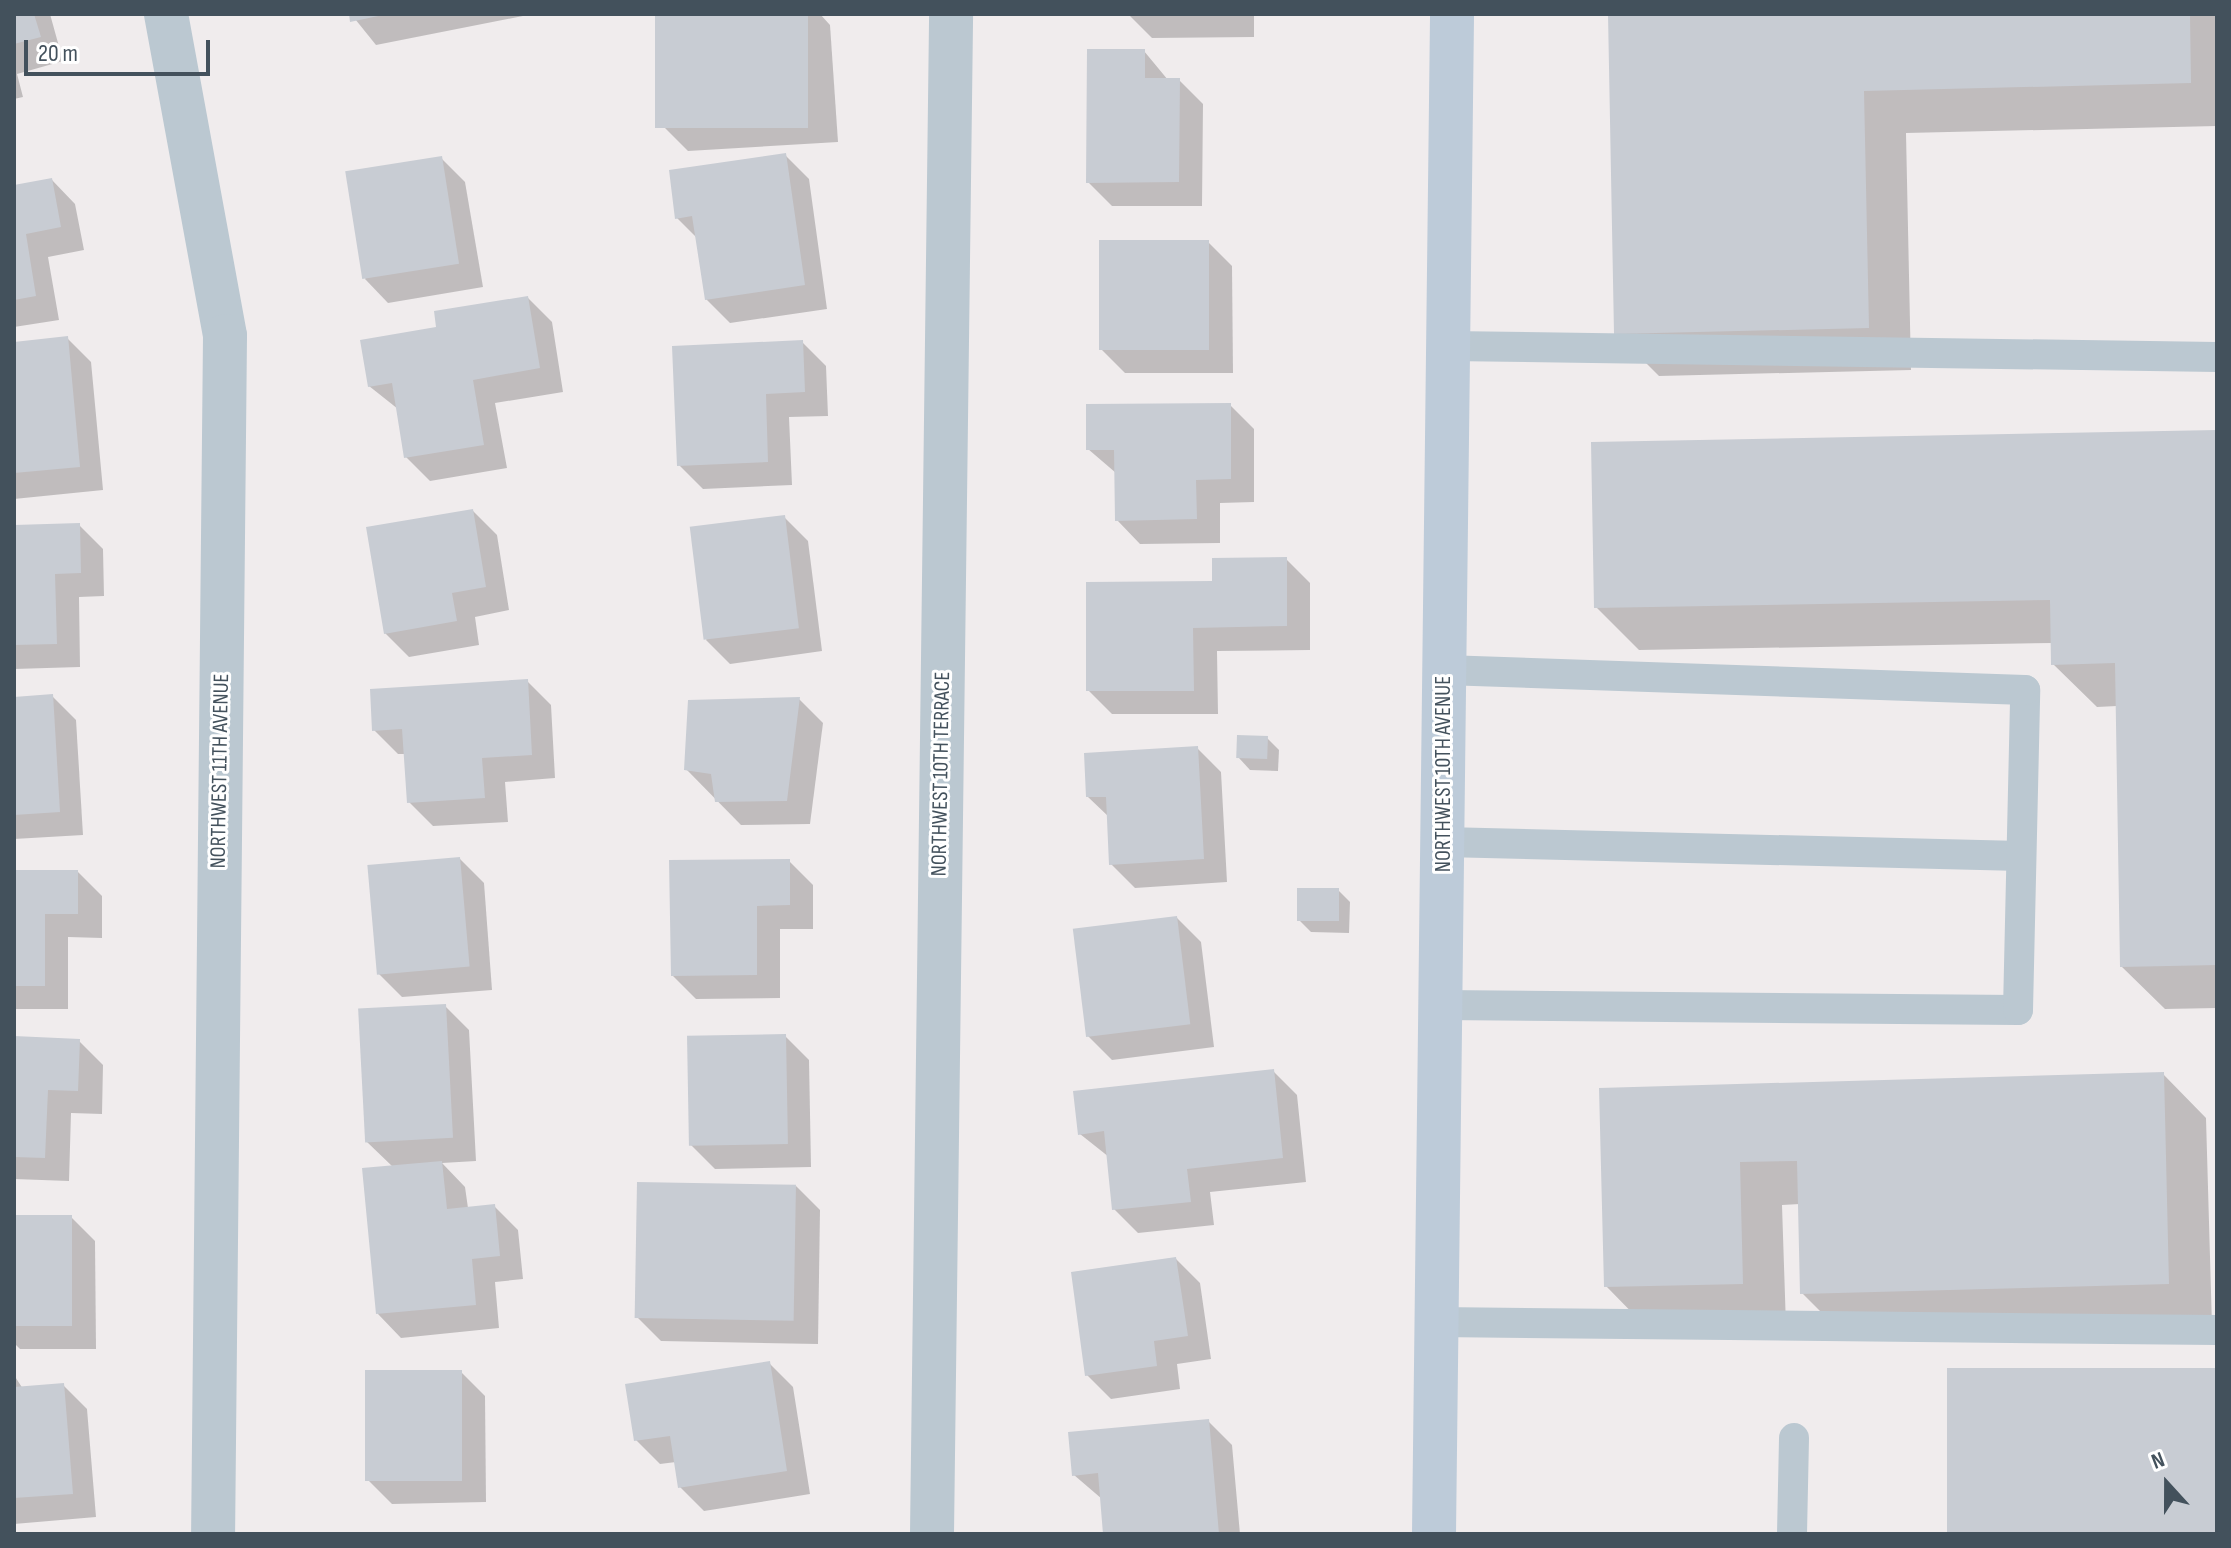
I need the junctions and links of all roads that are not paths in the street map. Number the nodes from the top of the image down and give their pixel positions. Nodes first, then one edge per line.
1 (166, 14) edge
2 (951, 14) edge
3 (1452, 14) edge
4 (1448, 346) junction
5 (2217, 357) edge
6 (1444, 670) junction
7 (1444, 842) junction
8 (2021, 856) junction
9 (1440, 1005) junction
10 (1437, 1322) junction
11 (2217, 1330) edge
12 (1794, 1438) dead end
13 (213, 1534) edge
14 (932, 1534) edge
15 (1434, 1534) edge
16 (1792, 1534) edge

1 - 13 street, NORTHWEST 11TH AVENUE
2 - 14 street, NORTHWEST 10TH TERRACE
3 - 4 street, NORTHWEST 10TH AVENUE
4 - 5 lane
4 - 6 street, NORTHWEST 10TH AVENUE
6 - 7 street, NORTHWEST 10TH AVENUE
6 - 8 lane
7 - 8 lane
7 - 9 street, NORTHWEST 10TH AVENUE
8 - 9 lane
9 - 10 street, NORTHWEST 10TH AVENUE
10 - 11 lane
10 - 15 street, NORTHWEST 10TH AVENUE
12 - 16 lane

